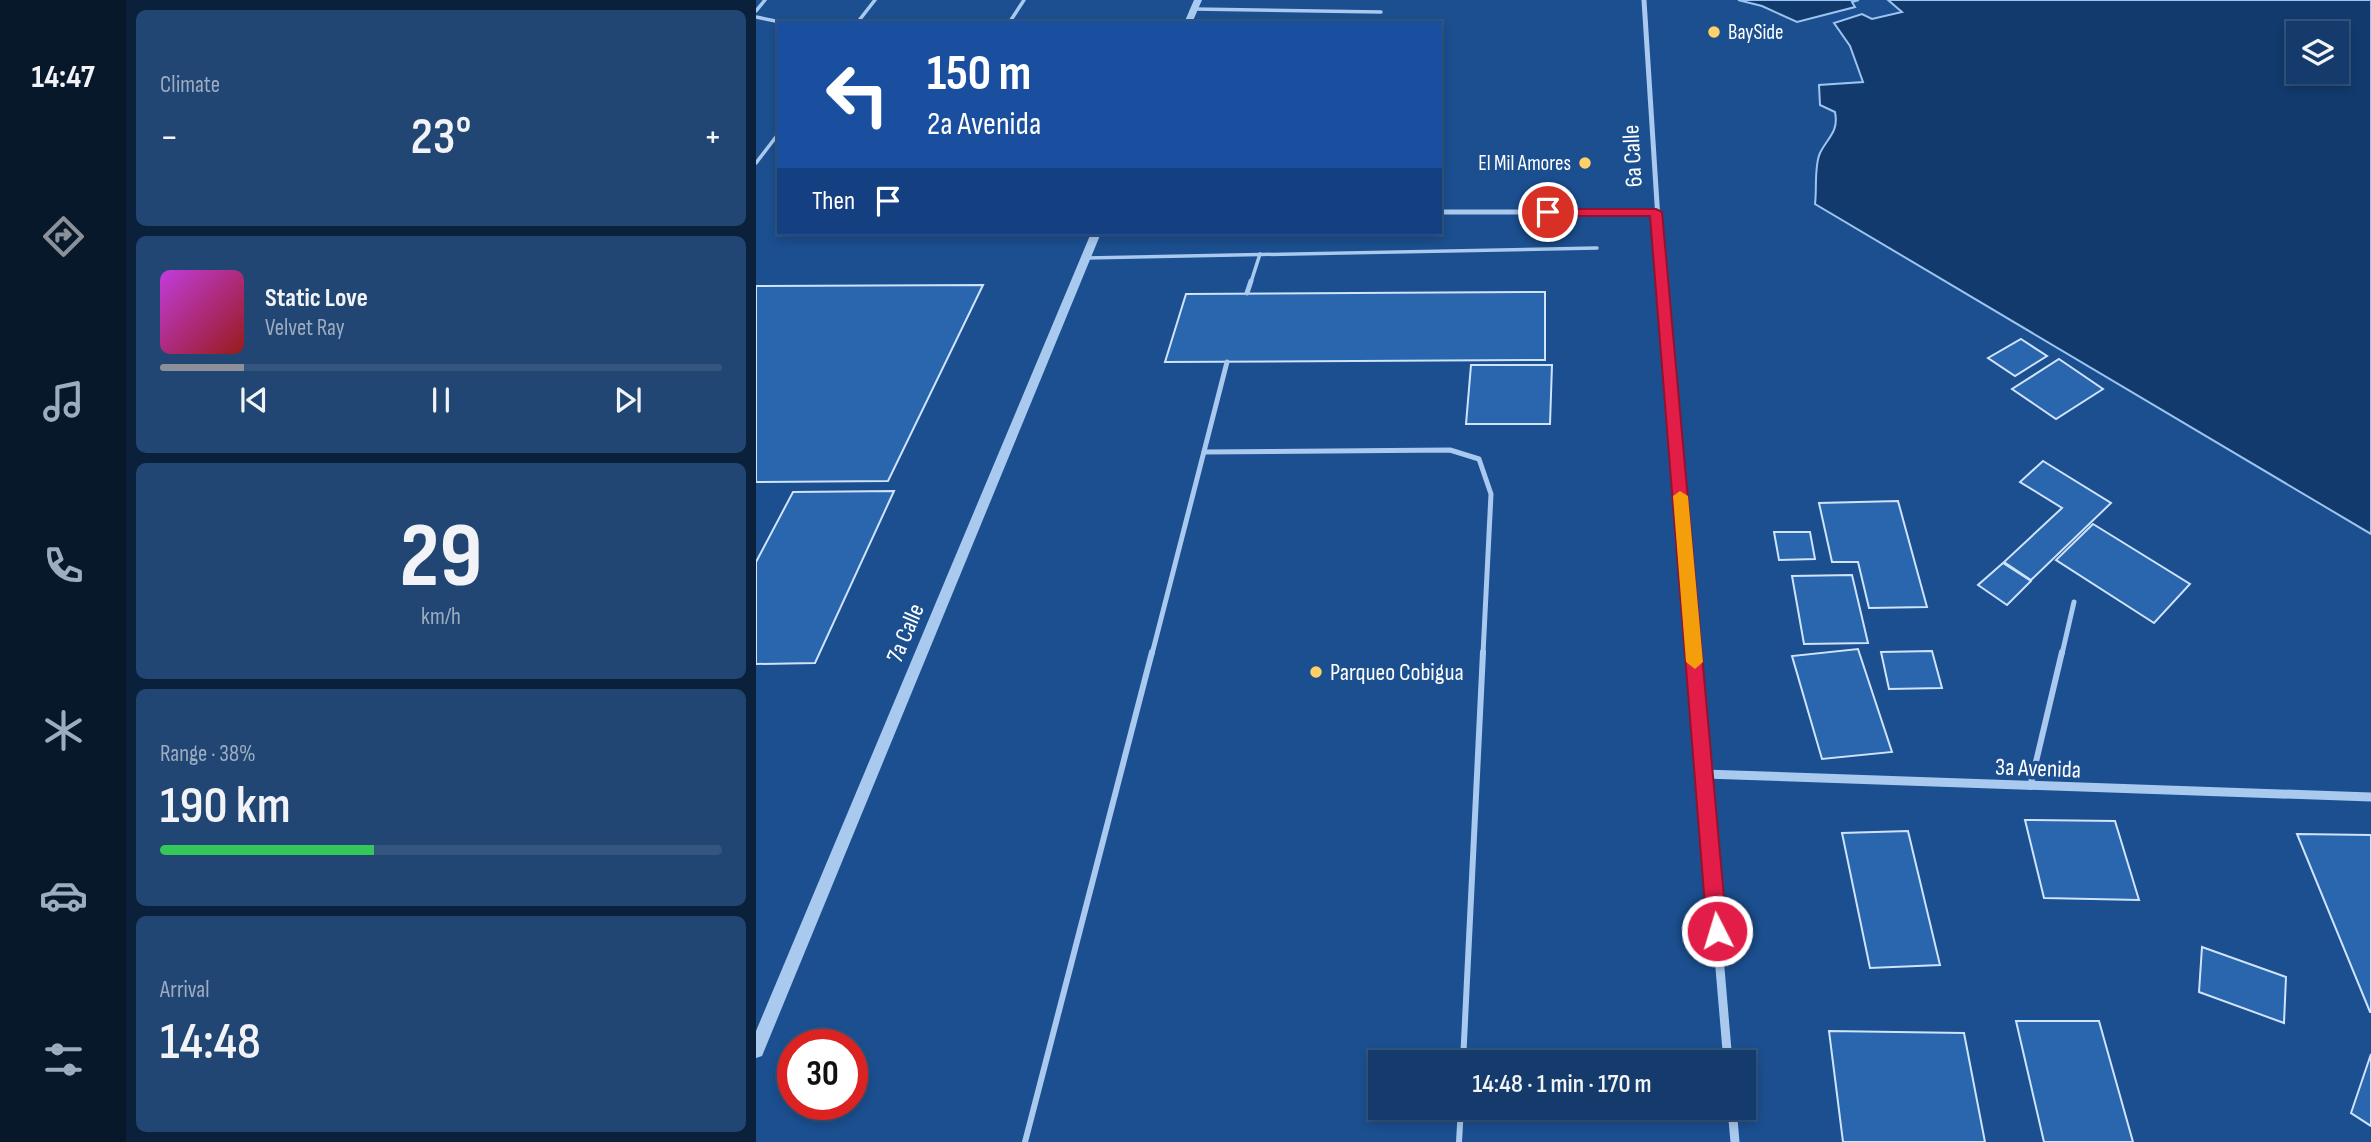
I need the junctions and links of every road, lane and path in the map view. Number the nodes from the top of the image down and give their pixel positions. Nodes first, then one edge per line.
1 (765, 0) edge
2 (875, 0) edge
3 (1024, 0) edge
4 (1198, 0) edge
5 (1644, 0) edge
6 (1194, 9) junction
7 (756, 11) edge
8 (1381, 12) dead end
9 (756, 18) edge
10 (859, 21) edge
11 (1010, 21) edge
12 (1189, 21) edge
13 (777, 22) edge
14 (777, 136) edge
15 (756, 163) edge
16 (1442, 212) edge
17 (1656, 212) junction
18 (1095, 235) edge
19 (1597, 248) dead end
20 (1260, 254) junction
21 (1086, 258) junction
22 (1247, 293) dead end
23 (1227, 362) dead end
24 (1204, 452) junction
25 (2074, 602) dead end
26 (1704, 774) junction
27 (2030, 787) junction
28 (2371, 797) edge
29 (756, 1050) edge
30 (1464, 1050) edge
31 (1727, 1050) edge
32 (1460, 1120) edge
33 (1733, 1120) edge
34 (1025, 1142) edge
35 (1459, 1142) edge
36 (1735, 1142) edge

1 - 7 lane
2 - 10 lane
3 - 11 lane
4 - 6 street
5 - 17 street, 6a Calle
6 - 8 lane
6 - 12 street
9 - 13 lane
14 - 15 lane
16 - 17 street
17 - 26 street, 6a Calle
18 - 21 street, 7a Calle
19 - 20 lane
20 - 21 lane
20 - 22 lane
21 - 29 street, 7a Calle
23 - 24 lane
24 - 30 lane
24 - 34 lane
25 - 27 lane
26 - 27 street, 3a Avenida
26 - 31 street, 6a Calle
27 - 28 street, 3a Avenida
32 - 35 lane
33 - 36 street

